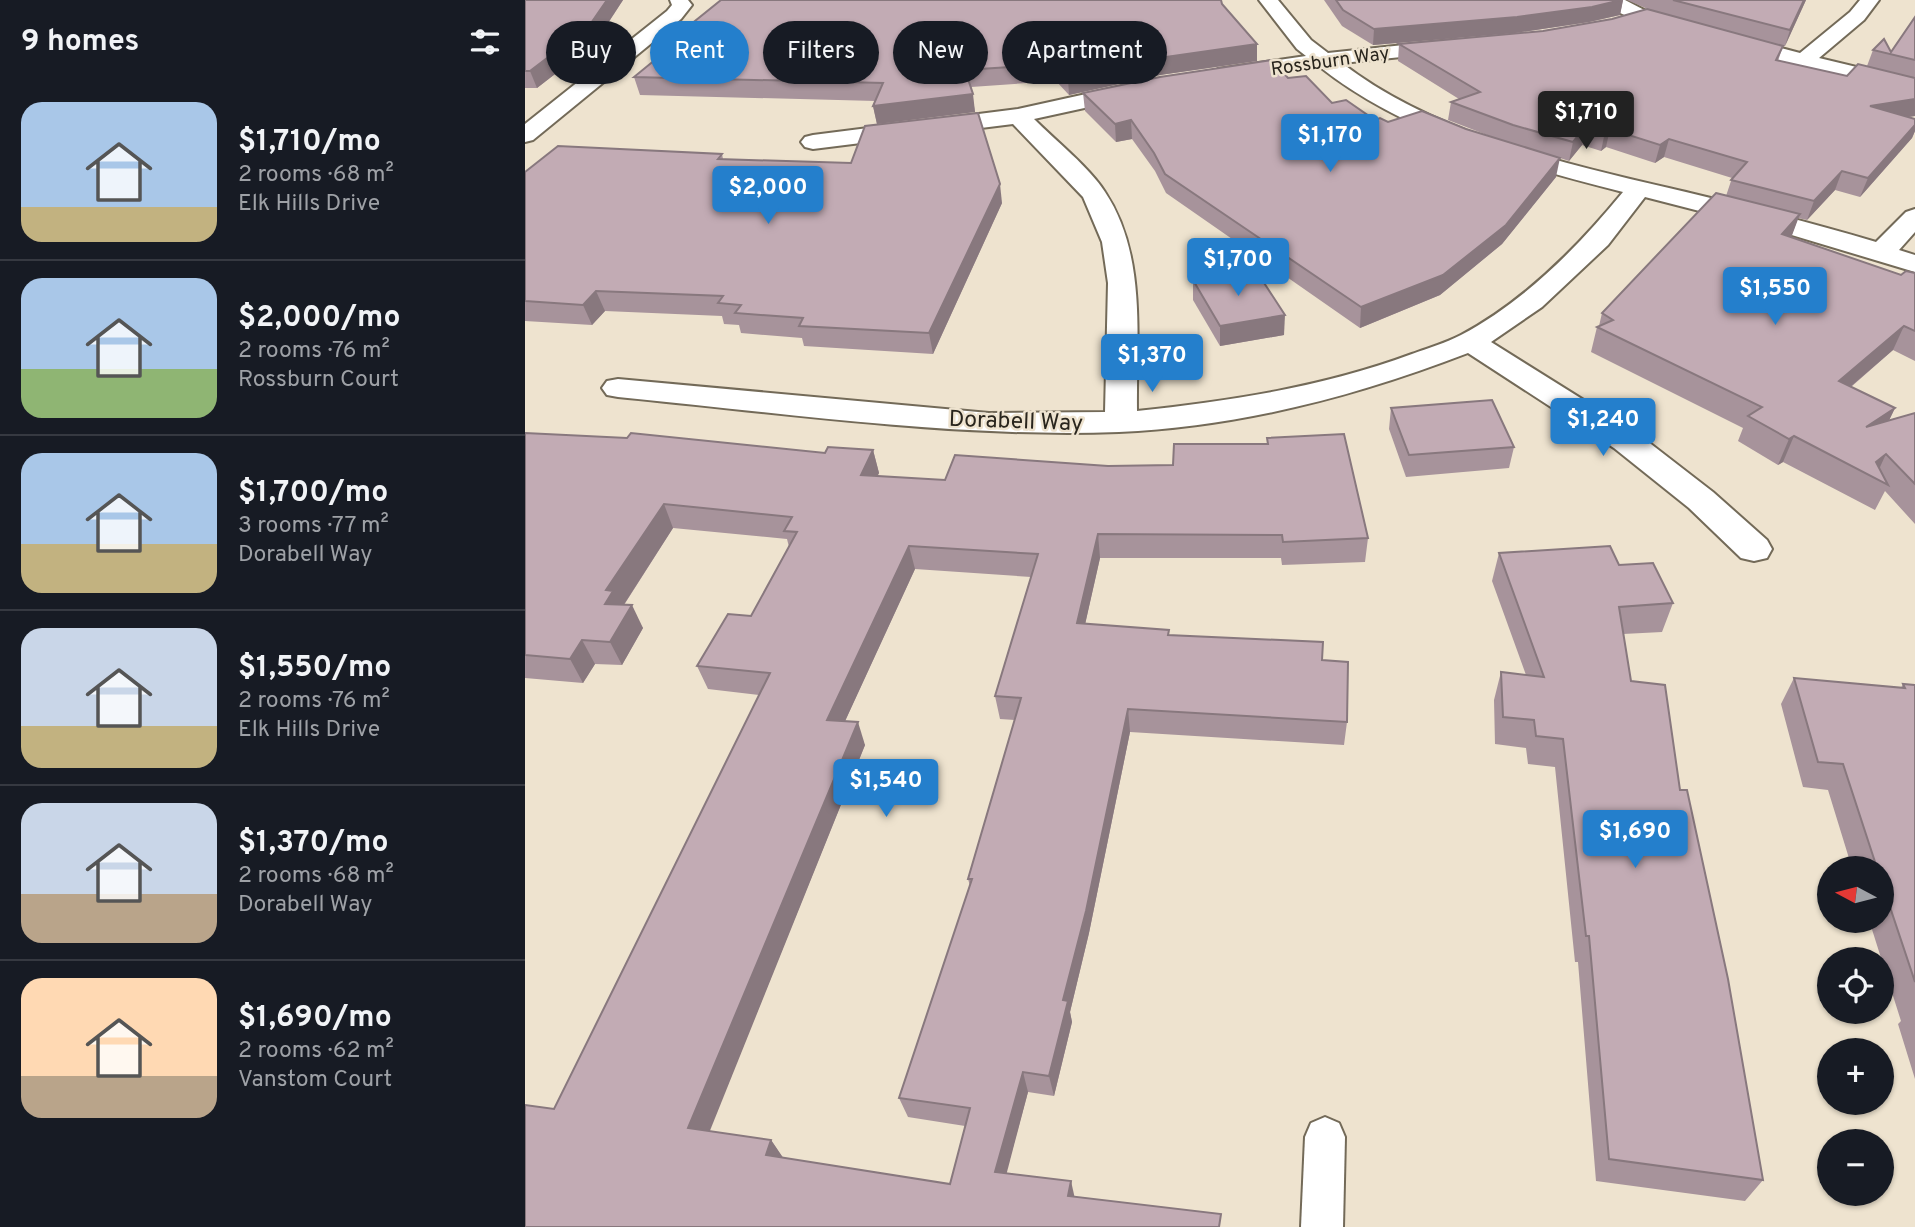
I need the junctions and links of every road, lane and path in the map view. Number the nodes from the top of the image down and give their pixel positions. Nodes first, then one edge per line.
1 (679, 0) edge
2 (1268, 0) edge
3 (1609, 0) edge
4 (1870, 0) edge
5 (1643, 17) junction
6 (1608, 27) edge
7 (1477, 44) edge
8 (1804, 60) junction
9 (1321, 62) junction
10 (1206, 77) edge
11 (1160, 85) edge
12 (1915, 88) edge
13 (1018, 116) junction
14 (525, 135) edge
15 (813, 142) dead end
16 (1638, 189) junction
17 (1915, 217) edge
18 (1882, 252) junction
19 (1915, 264) edge
20 (1471, 342) junction
21 (618, 388) dead end
22 (1121, 422) junction
23 (1754, 549) dead end
24 (1325, 1137) dead end
25 (1322, 1227) edge

1 - 14 street
2 - 9 street
3 - 5 street
4 - 8 street
5 - 6 street
5 - 8 street
7 - 9 street, Rossburn Way
8 - 12 street
9 - 10 street, Rossburn Way
9 - 16 street
11 - 13 street
13 - 15 street
13 - 22 street
16 - 18 street
16 - 20 street, Dorabell Way
17 - 18 street
18 - 19 street
20 - 22 street, Dorabell Way
20 - 23 street
21 - 22 street, Dorabell Way
24 - 25 lane

